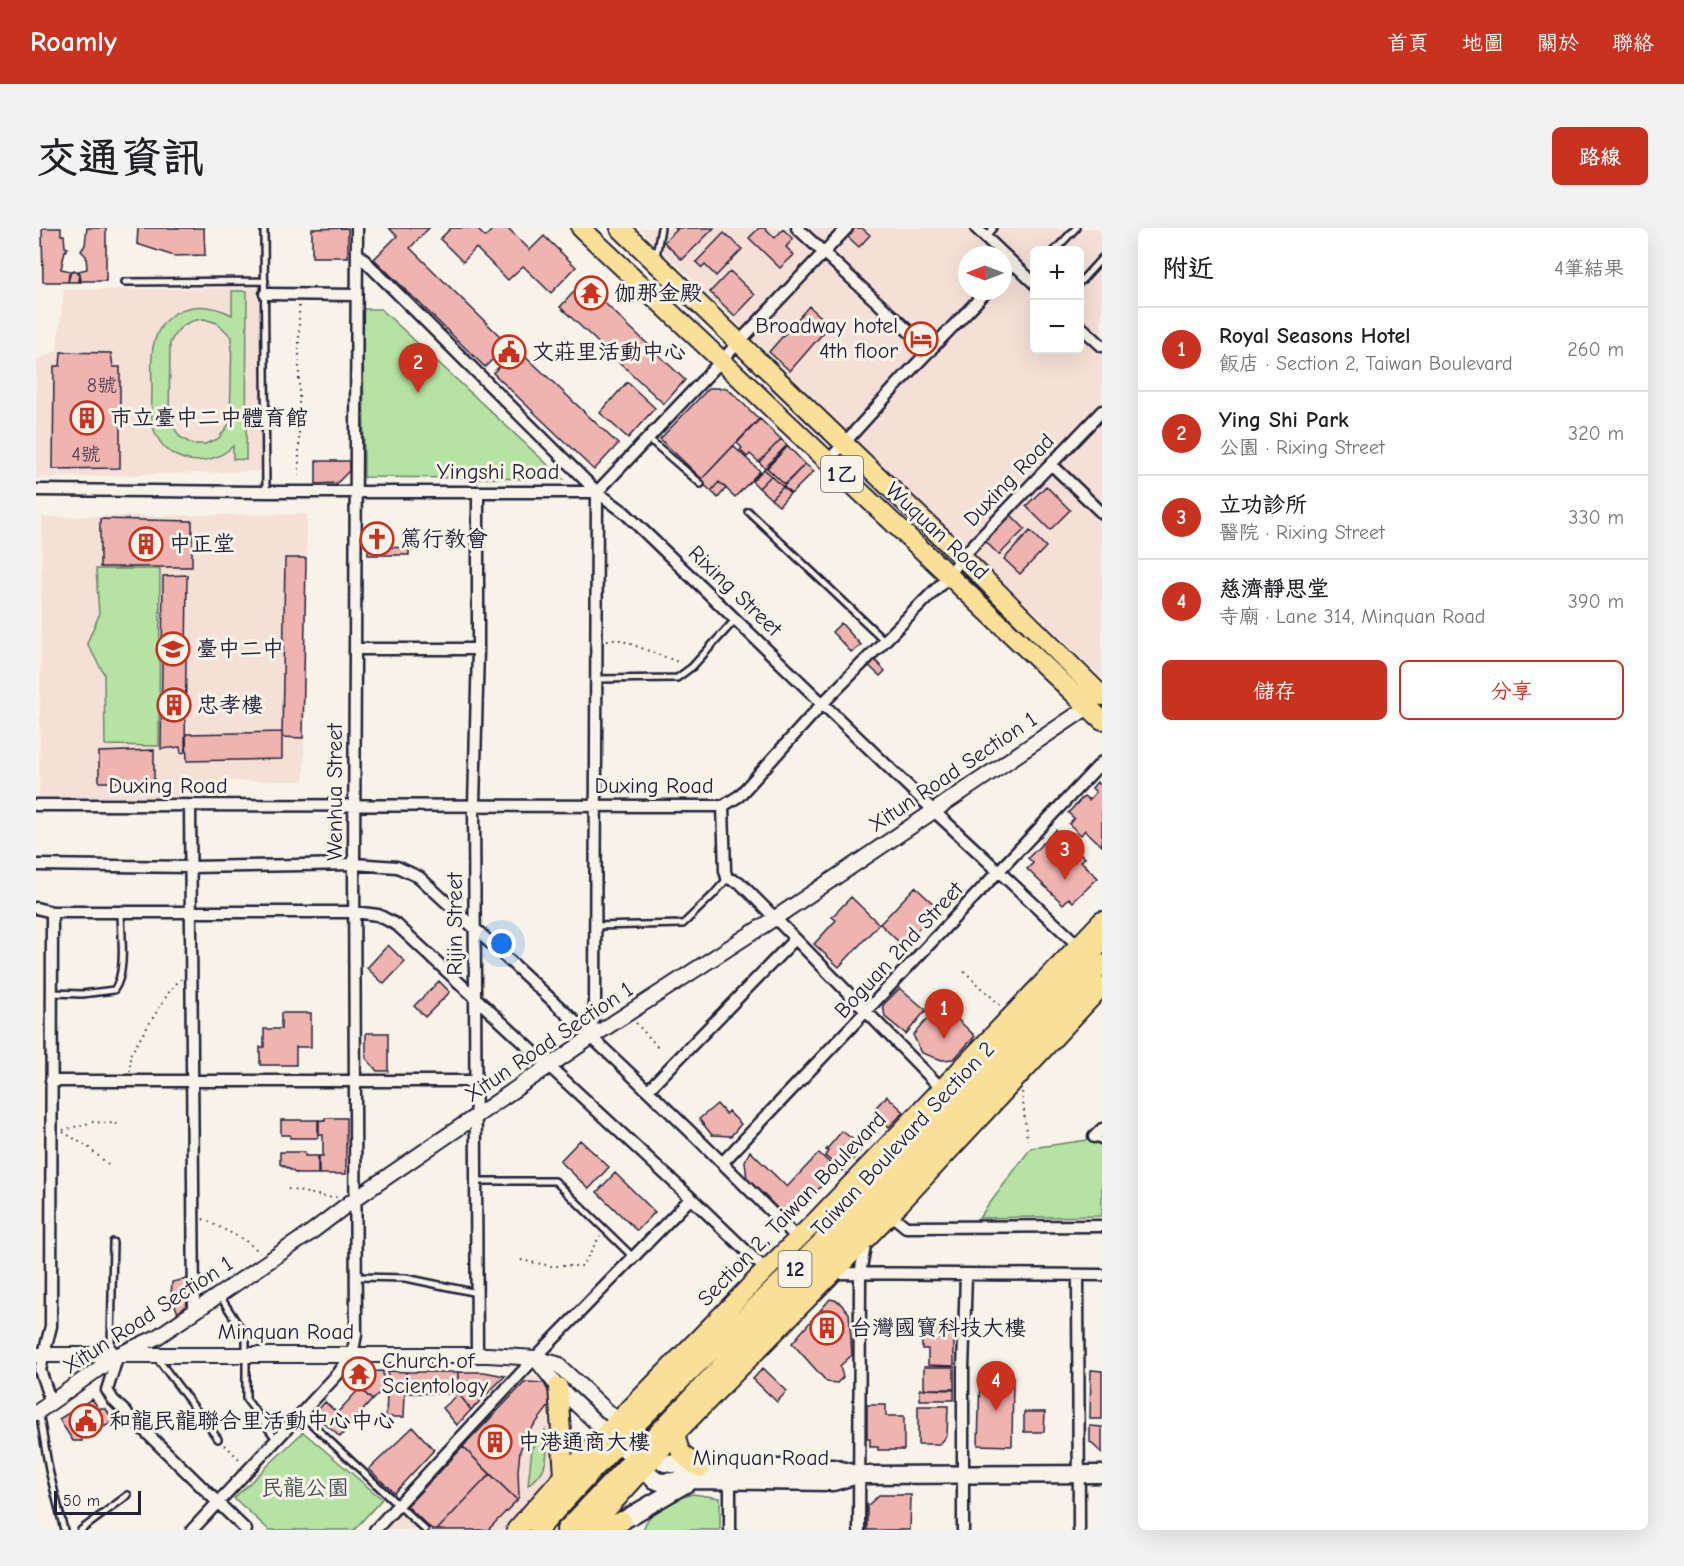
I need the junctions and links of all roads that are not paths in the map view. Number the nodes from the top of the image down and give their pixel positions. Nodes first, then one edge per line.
1 (264, 228) edge
2 (357, 228) edge
3 (581, 228) edge
4 (620, 228) edge
5 (661, 228) edge
6 (797, 228) edge
7 (847, 228) edge
8 (976, 228) edge
9 (993, 228) edge
10 (1076, 228) edge
11 (985, 237) junction
12 (1059, 246) edge
13 (357, 253) junction
14 (823, 253) junction
15 (1102, 258) edge
16 (655, 262) junction
17 (1013, 264) joint
18 (1030, 277) edge
19 (1084, 278) edge
20 (265, 281) junction
21 (125, 282) dead end
22 (266, 294) junction
23 (356, 295) junction
24 (978, 300) edge
25 (1084, 330) edge
26 (739, 343) junction
27 (1102, 346) edge
28 (930, 351) junction
29 (722, 361) junction
30 (1102, 411) edge
31 (648, 438) junction
32 (843, 443) junction
33 (828, 461) junction
34 (1051, 464) junction
35 (701, 484) dead end
36 (36, 490) edge
37 (356, 491) junction
38 (266, 492) junction
39 (478, 492) junction
40 (597, 492) junction
41 (748, 511) dead end
42 (1102, 513) edge
43 (962, 557) junction
44 (949, 576) junction
45 (736, 619) junction
46 (885, 641) junction
47 (355, 649) junction
48 (478, 649) junction
49 (596, 679) junction
50 (1098, 697) edge
51 (823, 703) junction
52 (1102, 720) edge
53 (1102, 762) edge
54 (36, 805) edge
55 (474, 805) junction
56 (596, 805) junction
57 (190, 806) junction
58 (355, 806) junction
59 (723, 806) junction
60 (934, 811) junction
61 (354, 864) junction
62 (36, 865) edge
63 (191, 867) junction
64 (1000, 872) junction
65 (727, 878) junction
66 (36, 908) edge
67 (190, 911) junction
68 (52, 912) junction
69 (121, 912) junction
70 (354, 912) junction
71 (776, 918) junction
72 (1102, 921) edge
73 (595, 926) junction
74 (474, 928) junction
75 (795, 939) junction
76 (1102, 942) edge
77 (1094, 960) edge
78 (1102, 986) edge
79 (52, 993) junction
80 (474, 995) junction
81 (867, 1012) junction
82 (590, 1038) junction
83 (549, 1067) junction
84 (192, 1080) junction
85 (355, 1080) junction
86 (51, 1081) junction
87 (475, 1081) junction
88 (648, 1090) junction
89 (958, 1106) junction
90 (476, 1117) junction
91 (723, 1162) junction
92 (476, 1181) junction
93 (356, 1198) junction
94 (691, 1198) junction
95 (890, 1214) junction
96 (1102, 1226) edge
97 (797, 1238) junction
98 (866, 1238) junction
99 (113, 1242) dead end
100 (633, 1257) junction
101 (766, 1270) junction
102 (833, 1273) junction
103 (860, 1274) junction
104 (966, 1275) junction
105 (1078, 1275) junction
106 (1102, 1275) edge
107 (357, 1277) junction
108 (477, 1293) junction
109 (219, 1294) junction
110 (194, 1311) junction
111 (154, 1354) junction
112 (40, 1355) edge
113 (118, 1355) junction
114 (247, 1355) junction
115 (352, 1355) junction
116 (477, 1355) junction
117 (535, 1358) junction
118 (558, 1387) junction
119 (42, 1409) edge
120 (301, 1414) junction
121 (675, 1426) junction
122 (618, 1432) junction
123 (218, 1438) road end
124 (276, 1438) junction
125 (646, 1457) junction
126 (696, 1474) junction
127 (963, 1474) junction
128 (1078, 1474) junction
129 (1102, 1474) edge
130 (859, 1475) junction
131 (564, 1476) junction
132 (730, 1481) junction
133 (621, 1484) junction
134 (128, 1495) dead end
135 (218, 1504) junction
136 (399, 1505) junction
137 (610, 1506) junction
138 (612, 1528) edge
139 (64, 1530) edge
140 (81, 1530) edge
141 (192, 1530) edge
142 (246, 1530) edge
143 (375, 1530) edge
144 (425, 1530) edge
145 (516, 1530) edge
146 (538, 1530) edge
147 (566, 1530) edge
148 (588, 1530) edge
149 (730, 1530) edge
150 (859, 1530) edge
151 (963, 1530) edge
152 (1079, 1530) edge

1 - 20 lane
2 - 13 street, Wenhua Street
3 - 29 main road, Wuquan Road / 1乙
4 - 16 main road, Wuquan Road / 1乙
5 - 16 lane
6 - 14 street
7 - 14 street
8 - 11 street
9 - 11 lane
10 - 12 lane
11 - 17 street
13 - 23 street, Wenhua Street
13 - 40 street, Rixing Street
14 - 26 street
14 - 28 street
15 - 19 lane
16 - 26 main road, Wuquan Road / 1乙
17 - 18 street
20 - 21 lane
20 - 22 lane
22 - 23 street
22 - 38 lane
23 - 37 street, Wenhua Street
24 - 28 street
25 - 27 street
26 - 29 street
26 - 32 main road, Wuquan Road / 1乙
28 - 32 street
29 - 31 street
29 - 33 main road, Wuquan Road / 1乙
30 - 34 street, Duxing Road
31 - 35 lane
31 - 40 street
32 - 33 street
32 - 43 main road, Wuquan Road / 1乙
33 - 44 main road, Wuquan Road / 1乙
34 - 42 street
34 - 43 street, Duxing Road
36 - 38 street, Yingshi Road
37 - 38 street, Yingshi Road
37 - 39 street, Yingshi Road
37 - 47 street, Wenhua Street
39 - 40 street, Yingshi Road
39 - 48 street, Rijin Street
40 - 45 street, Rixing Street
40 - 49 street
41 - 46 lane
43 - 44 street, Duxing Road
43 - 50 main road, Wuquan Road / 1乙
44 - 46 street, Duxing Road
44 - 50 main road, Wuquan Road / 1乙
45 - 49 lane
45 - 51 street, Rixing Street
46 - 51 street, Duxing Road
47 - 48 street
47 - 58 street, Wenhua Street
48 - 55 street, Rijin Street
49 - 56 street
50 - 52 main road, Wuquan Road / 1乙
50 - 60 street, Xitun Road Section 1
51 - 59 street, Duxing Road
51 - 60 street, Rixing Street
53 - 64 street, Boguan 2nd Street
54 - 57 street, Duxing Road
55 - 56 street, Duxing Road
55 - 58 street, Duxing Road
55 - 74 street, Rijin Street
56 - 59 street, Duxing Road
56 - 73 street
57 - 58 street, Duxing Road
57 - 63 street
58 - 61 street, Wenhua Street
59 - 65 street
60 - 64 street, Rixing Street
60 - 71 street, Xitun Road Section 1
61 - 63 street
61 - 70 street, Wenhua Street
61 - 74 street
62 - 63 street
63 - 67 street
64 - 77 street, Rixing Street
64 - 81 street, Boguan 2nd Street
65 - 71 street
65 - 73 lane
66 - 68 street
67 - 69 street
67 - 70 street
67 - 84 street
68 - 69 street
68 - 79 street
69 - 79 lane
70 - 80 street
70 - 85 street, Wenhua Street
71 - 75 street
71 - 82 street, Xitun Road Section 1
72 - 77 main road, Section 2, Taiwan Boulevard
73 - 82 street
74 - 80 street, Rijin Street
74 - 82 street
75 - 81 street
75 - 88 street
76 - 77 main road, Taiwan Boulevard Section 2 / 12
77 - 89 main road, Taiwan Boulevard Section 2 / 12
77 - 89 main road, Section 2, Taiwan Boulevard
78 - 89 main road, Section 2, Taiwan Boulevard
79 - 86 street
80 - 83 street
80 - 87 street, Rijin Street
81 - 89 street
81 - 91 street, Boguan 2nd Street
82 - 83 street, Xitun Road Section 1
82 - 88 street
83 - 90 street, Xitun Road Section 1
83 - 94 street
84 - 85 street
84 - 86 street
84 - 110 street
85 - 87 street
85 - 93 street, Wenhua Street
86 - 112 street
87 - 90 street, Rijin Street
88 - 91 street
89 - 95 main road, Section 2, Taiwan Boulevard
89 - 97 main road, Section 2, Taiwan Boulevard
89 - 121 main road, Taiwan Boulevard Section 2 / 12
89 - 122 main road, Taiwan Boulevard Section 2 / 12
90 - 92 street, Rijin Street
90 - 93 street, Xitun Road Section 1
91 - 97 street
92 - 100 lane
92 - 108 street, Rijin Street
93 - 107 street, Wenhua Street
93 - 109 street, Xitun Road Section 1
94 - 100 street
94 - 101 street
95 - 96 street
95 - 98 main road, Section 2, Taiwan Boulevard
97 - 101 main road, Section 2, Taiwan Boulevard
98 - 102 main road, Section 2, Taiwan Boulevard
98 - 103 street
99 - 113 lane
100 - 117 street
101 - 122 main road, Section 2, Taiwan Boulevard
102 - 103 street
102 - 121 main road, Section 2, Taiwan Boulevard
103 - 104 street
103 - 130 street
104 - 105 street
104 - 127 street
105 - 106 street
105 - 128 street
107 - 108 lane
107 - 115 street, Wenhua Street
108 - 116 street, Rijin Street
109 - 110 street, Xitun Road Section 1
109 - 114 lane
110 - 113 street, Xitun Road Section 1
111 - 113 street, Minquan Road
111 - 114 street, Minquan Road
111 - 123 lane
112 - 113 street, Minquan Road
112 - 119 street
113 - 119 street, Xitun Road Section 1
113 - 135 street
114 - 115 street, Minquan Road
114 - 124 lane
115 - 116 street, Minquan Road
115 - 120 street
116 - 117 street, Minquan Road
117 - 118 street, Minquan Road
117 - 122 street, Minquan Road
117 - 136 street
118 - 122 street, Minquan Road
118 - 131 main road
119 - 139 lane
120 - 124 street
120 - 136 lane
121 - 125 main road, Section 2, Taiwan Boulevard
121 - 126 main road
122 - 125 main road, Minquan Road
122 - 131 main road, Section 2, Taiwan Boulevard / 12
122 - 133 main road
122 - 146 main road, Taiwan Boulevard Section 2 / 12
124 - 135 street
125 - 126 main road, Minquan Road
125 - 133 main road, Section 2, Taiwan Boulevard
126 - 130 main road, Minquan Road
126 - 132 main road, Minquan Road
126 - 138 main road
127 - 128 main road, Minquan Road
127 - 130 main road, Minquan Road
127 - 151 street
128 - 129 main road, Minquan Road
128 - 152 street
130 - 132 main road, Minquan Road
130 - 150 street
131 - 145 main road, Section 2, Taiwan Boulevard / 12
132 - 149 street
133 - 137 main road, Section 2, Taiwan Boulevard
133 - 138 main road
133 - 147 main road
134 - 140 lane
135 - 141 street
135 - 142 street
136 - 143 street
136 - 144 lane
137 - 138 main road
137 - 148 main road, Section 2, Taiwan Boulevard

